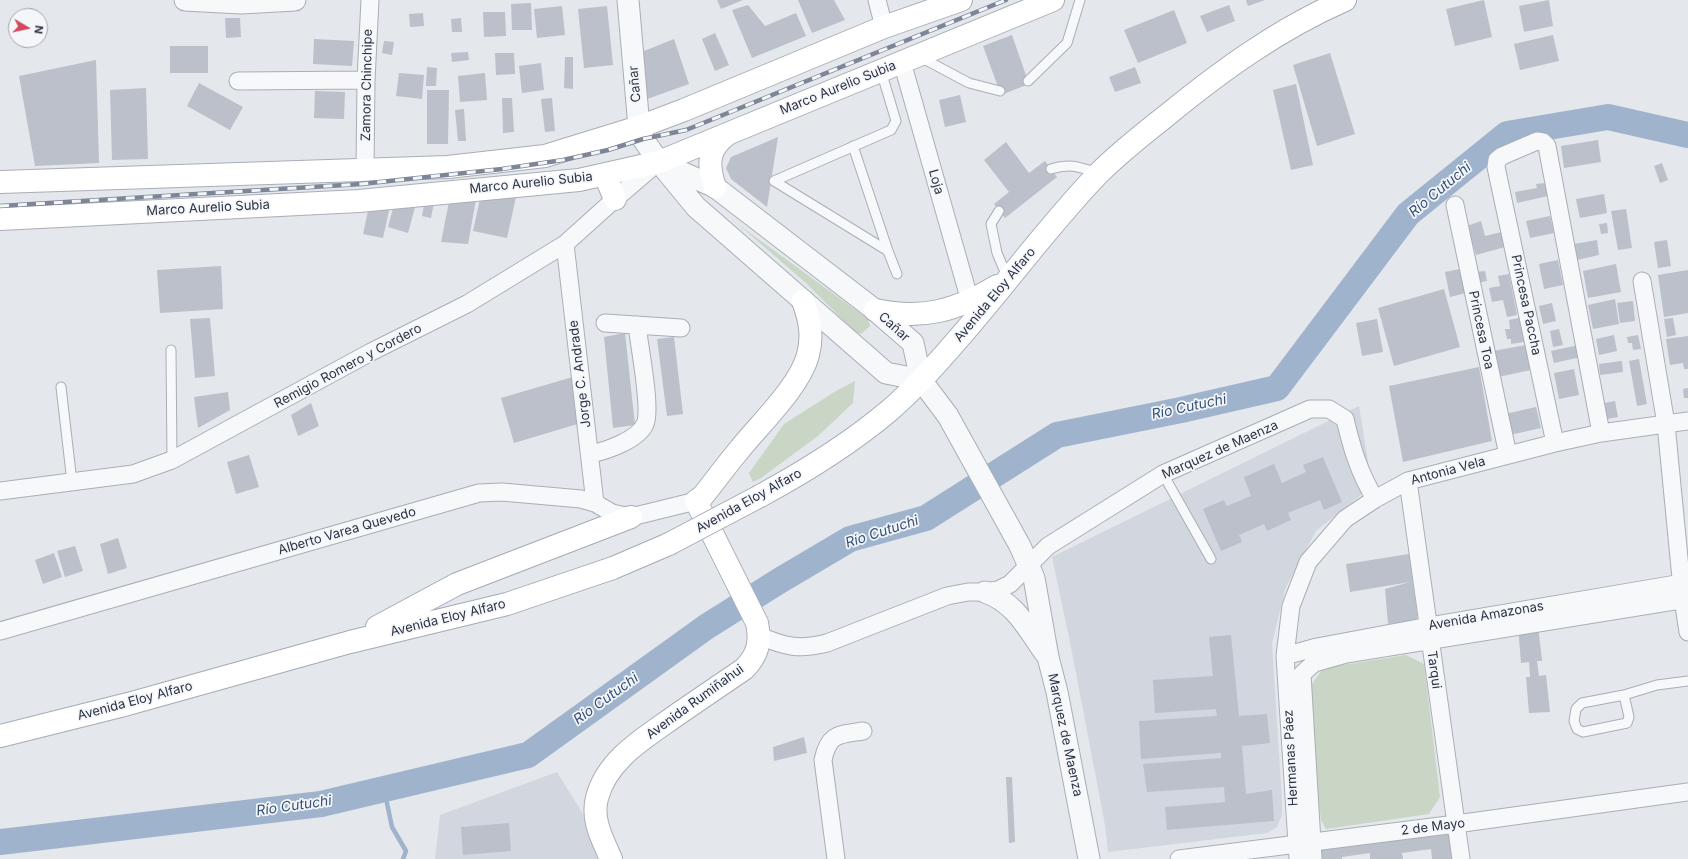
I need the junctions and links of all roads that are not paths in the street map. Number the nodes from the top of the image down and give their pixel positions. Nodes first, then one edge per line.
1 (184, 0) edge
2 (295, 0) edge
3 (370, 0) edge
4 (628, 0) edge
5 (877, 0) edge
6 (962, 0) edge
7 (1053, 0) edge
8 (1080, 0) edge
9 (1345, 0) edge
10 (884, 27) junction
11 (910, 59) junction
12 (881, 71) junction
13 (366, 80) junction
14 (238, 81) dead end
15 (1028, 81) dead end
16 (1000, 91) dead end
17 (639, 127) junction
18 (728, 134) junction
19 (853, 146) junction
20 (659, 162) junction
21 (1051, 169) dead end
22 (365, 170) junction
23 (1099, 173) junction
24 (601, 175) junction
25 (0, 182) edge
26 (715, 187) junction
27 (614, 198) junction
28 (1455, 205) dead end
29 (999, 211) dead end
30 (0, 219) edge
31 (565, 244) junction
32 (888, 251) junction
33 (897, 274) dead end
34 (1008, 280) junction
35 (1642, 281) dead end
36 (803, 301) junction
37 (970, 301) junction
38 (875, 310) junction
39 (604, 322) dead end
40 (636, 325) junction
41 (681, 328) dead end
42 (171, 350) dead end
43 (921, 380) junction
44 (62, 387) dead end
45 (1688, 421) edge
46 (1666, 424) junction
47 (1601, 433) junction
48 (1555, 443) junction
49 (590, 454) junction
50 (1508, 455) junction
51 (172, 460) junction
52 (1163, 474) junction
53 (1408, 481) junction
54 (72, 482) junction
55 (0, 486) edge
56 (1375, 499) junction
57 (696, 501) junction
58 (595, 503) junction
59 (631, 517) junction
60 (1025, 555) junction
61 (1211, 559) dead end
62 (1685, 591) edge
63 (985, 592) junction
64 (0, 631) edge
65 (1688, 632) edge
66 (1430, 633) junction
67 (760, 636) junction
68 (350, 642) junction
69 (1285, 656) junction
70 (1048, 657) junction
71 (1302, 674) joint
72 (1688, 681) edge
73 (1624, 695) junction
74 (863, 731) dead end
75 (0, 736) edge
76 (1688, 792) edge
77 (1456, 824) junction
78 (1304, 851) edge
79 (611, 857) edge
80 (836, 859) edge
81 (1090, 859) edge
82 (1178, 859) edge
83 (1461, 859) edge

1 - 2 street
3 - 13 street, Zamora Chinchipe
4 - 17 street, Cañar
5 - 10 street
6 - 10 main road, Marco Aurelio Subia
7 - 11 main road, Marco Aurelio Subia
8 - 15 lane
9 - 23 main road, Avenida Eloy Alfaro
10 - 17 main road, Marco Aurelio Subia
11 - 12 main road, Marco Aurelio Subia
11 - 16 lane
11 - 37 street, Loja
12 - 18 main road, Marco Aurelio Subia
12 - 19 lane
13 - 14 street
13 - 22 street, Zamora Chinchipe
17 - 20 street, Cañar
17 - 22 main road, Marco Aurelio Subia
18 - 20 main road, Marco Aurelio Subia
18 - 26 main road
19 - 32 lane
19 - 32 lane
20 - 24 main road, Marco Aurelio Subia
20 - 26 street, Cañar
20 - 27 street, Remigio Romero y Cordero
20 - 36 street, Cañar
21 - 23 lane
22 - 25 main road, Marco Aurelio Subia
23 - 34 main road, Avenida Eloy Alfaro
24 - 27 main road
24 - 30 main road, Marco Aurelio Subia
26 - 38 street, Cañar
27 - 31 street, Remigio Romero y Cordero
28 - 50 street, Princesa Toa
29 - 34 lane
31 - 49 street, Jorge C. Andrade
31 - 51 street, Remigio Romero y Cordero
32 - 33 lane
34 - 37 main road
34 - 43 main road, Avenida Eloy Alfaro
35 - 46 street
36 - 43 street, Cañar
36 - 57 main road
37 - 38 main road
38 - 43 street, Cañar
39 - 40 street
40 - 41 street
40 - 49 street
42 - 51 lane
43 - 60 street, Marquez de Maenza
43 - 68 main road, Avenida Eloy Alfaro, bridge
44 - 54 lane
45 - 46 street, Antonia Vela
46 - 47 street, Antonia Vela
46 - 62 street
47 - 48 street, Antonia Vela
47 - 48 street, Princesa Paccha
48 - 50 street, Antonia Vela
49 - 58 street, Jorge C. Andrade
50 - 53 street, Antonia Vela
51 - 54 street, Remigio Romero y Cordero
52 - 56 street, Marquez de Maenza
52 - 60 street, Marquez de Maenza
52 - 61 lane
53 - 56 street, Antonia Vela
53 - 66 street, Tarqui
54 - 55 street, Remigio Romero y Cordero
56 - 69 street, Antonia Vela
57 - 59 street, Alberto Varea Quevedo
57 - 67 main road
58 - 59 street, Alberto Varea Quevedo
58 - 64 street, Alberto Varea Quevedo
59 - 68 main road
60 - 63 street, Marquez de Maenza
60 - 70 street, Marquez de Maenza
62 - 65 street
62 - 66 street, Avenida Amazonas
63 - 67 street, Marquez de Maenza
63 - 70 street
66 - 69 street, Avenida Amazonas
66 - 71 street, Avenida Amazonas
66 - 77 street, Tarqui
67 - 79 main road, Avenida Rumiñahui
68 - 75 main road, Avenida Eloy Alfaro
69 - 78 street, Hermanas Páez
70 - 81 street, Marquez de Maenza
71 - 78 street, Hermanas Páez
72 - 73 lane
73 - 73 lane
74 - 80 street
76 - 77 street, 2 de Mayo
77 - 78 street, 2 de Mayo
77 - 83 street, Tarqui
78 - 82 street, 2 de Mayo

